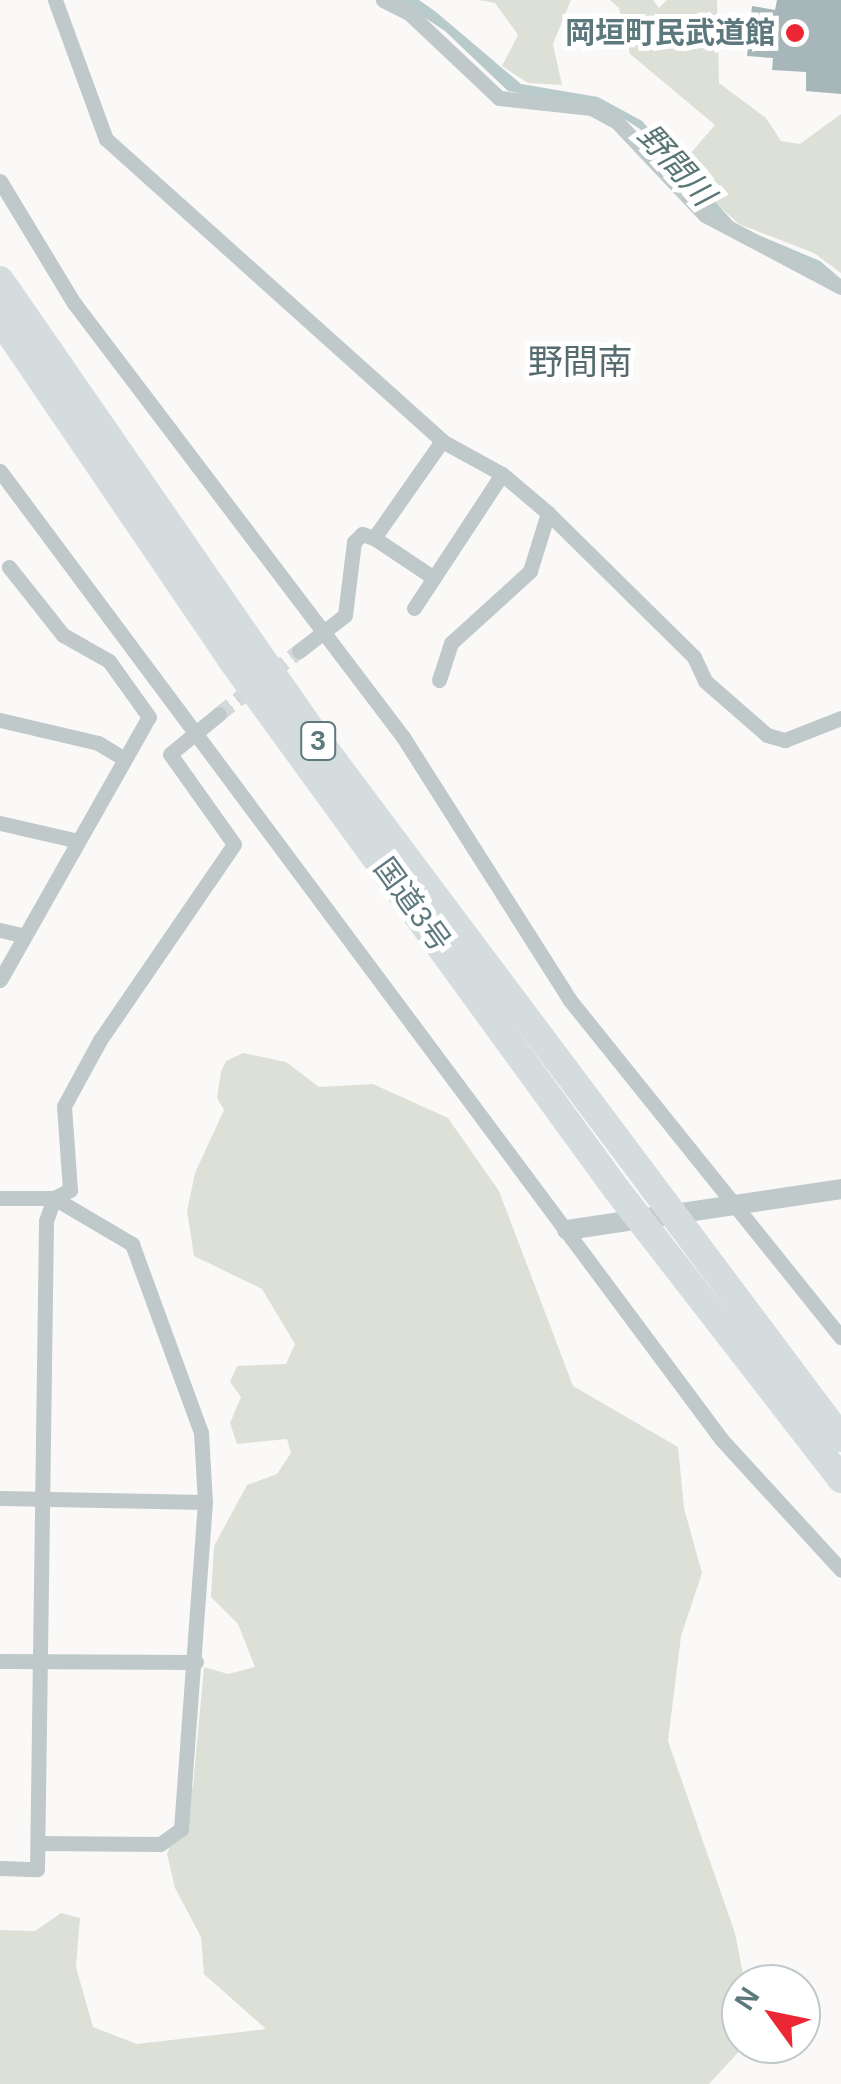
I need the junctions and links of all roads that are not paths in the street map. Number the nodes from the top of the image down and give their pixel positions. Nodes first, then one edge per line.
1 (55, 0) edge
2 (383, 0) edge
3 (0, 180) edge
4 (0, 280) edge
5 (841, 288) edge
6 (0, 318) edge
7 (442, 440) junction
8 (0, 471) edge
9 (502, 474) junction
10 (548, 512) junction
11 (374, 538) junction
12 (9, 567) dead end
13 (434, 578) junction
14 (414, 608) dead end
15 (330, 633) junction
16 (299, 650) tunnel mouth
17 (439, 680) dead end
18 (219, 714) tunnel mouth
19 (841, 718) edge
20 (0, 720) edge
21 (192, 732) junction
22 (125, 758) junction
23 (0, 823) edge
24 (74, 840) junction
25 (0, 930) edge
26 (21, 934) junction
27 (0, 980) edge
28 (841, 1189) edge
29 (0, 1198) edge
30 (54, 1198) junction
31 (738, 1206) junction
32 (567, 1230) junction
33 (676, 1243) junction
34 (841, 1337) edge
35 (841, 1438) edge
36 (841, 1479) edge
37 (0, 1498) edge
38 (42, 1498) junction
39 (205, 1502) junction
40 (841, 1570) edge
41 (0, 1660) edge
42 (40, 1661) junction
43 (196, 1662) junction
44 (38, 1844) junction
45 (0, 1868) edge

1 - 7 street
2 - 5 street
3 - 15 street
4 - 33 highway, 国道3号 / 3
6 - 33 highway, 国道3号 / 3
7 - 9 street
7 - 11 street
8 - 21 street
9 - 10 street
9 - 13 street
10 - 17 street
10 - 19 street
11 - 13 street
11 - 15 street
12 - 22 street
13 - 14 street
15 - 16 street
15 - 31 street
18 - 21 street
20 - 22 street
21 - 30 street
21 - 32 street
22 - 24 street
23 - 24 street
24 - 26 street
25 - 26 street
26 - 27 street
28 - 31 street
29 - 30 street
30 - 38 street
30 - 39 street
31 - 32 street
31 - 34 street
32 - 40 street
33 - 35 highway, 国道3号 / 3
33 - 36 highway, 国道3号 / 3
37 - 38 street
38 - 39 street
38 - 42 street
39 - 43 street
41 - 42 street
42 - 43 street
42 - 44 street
43 - 44 street
44 - 45 street

